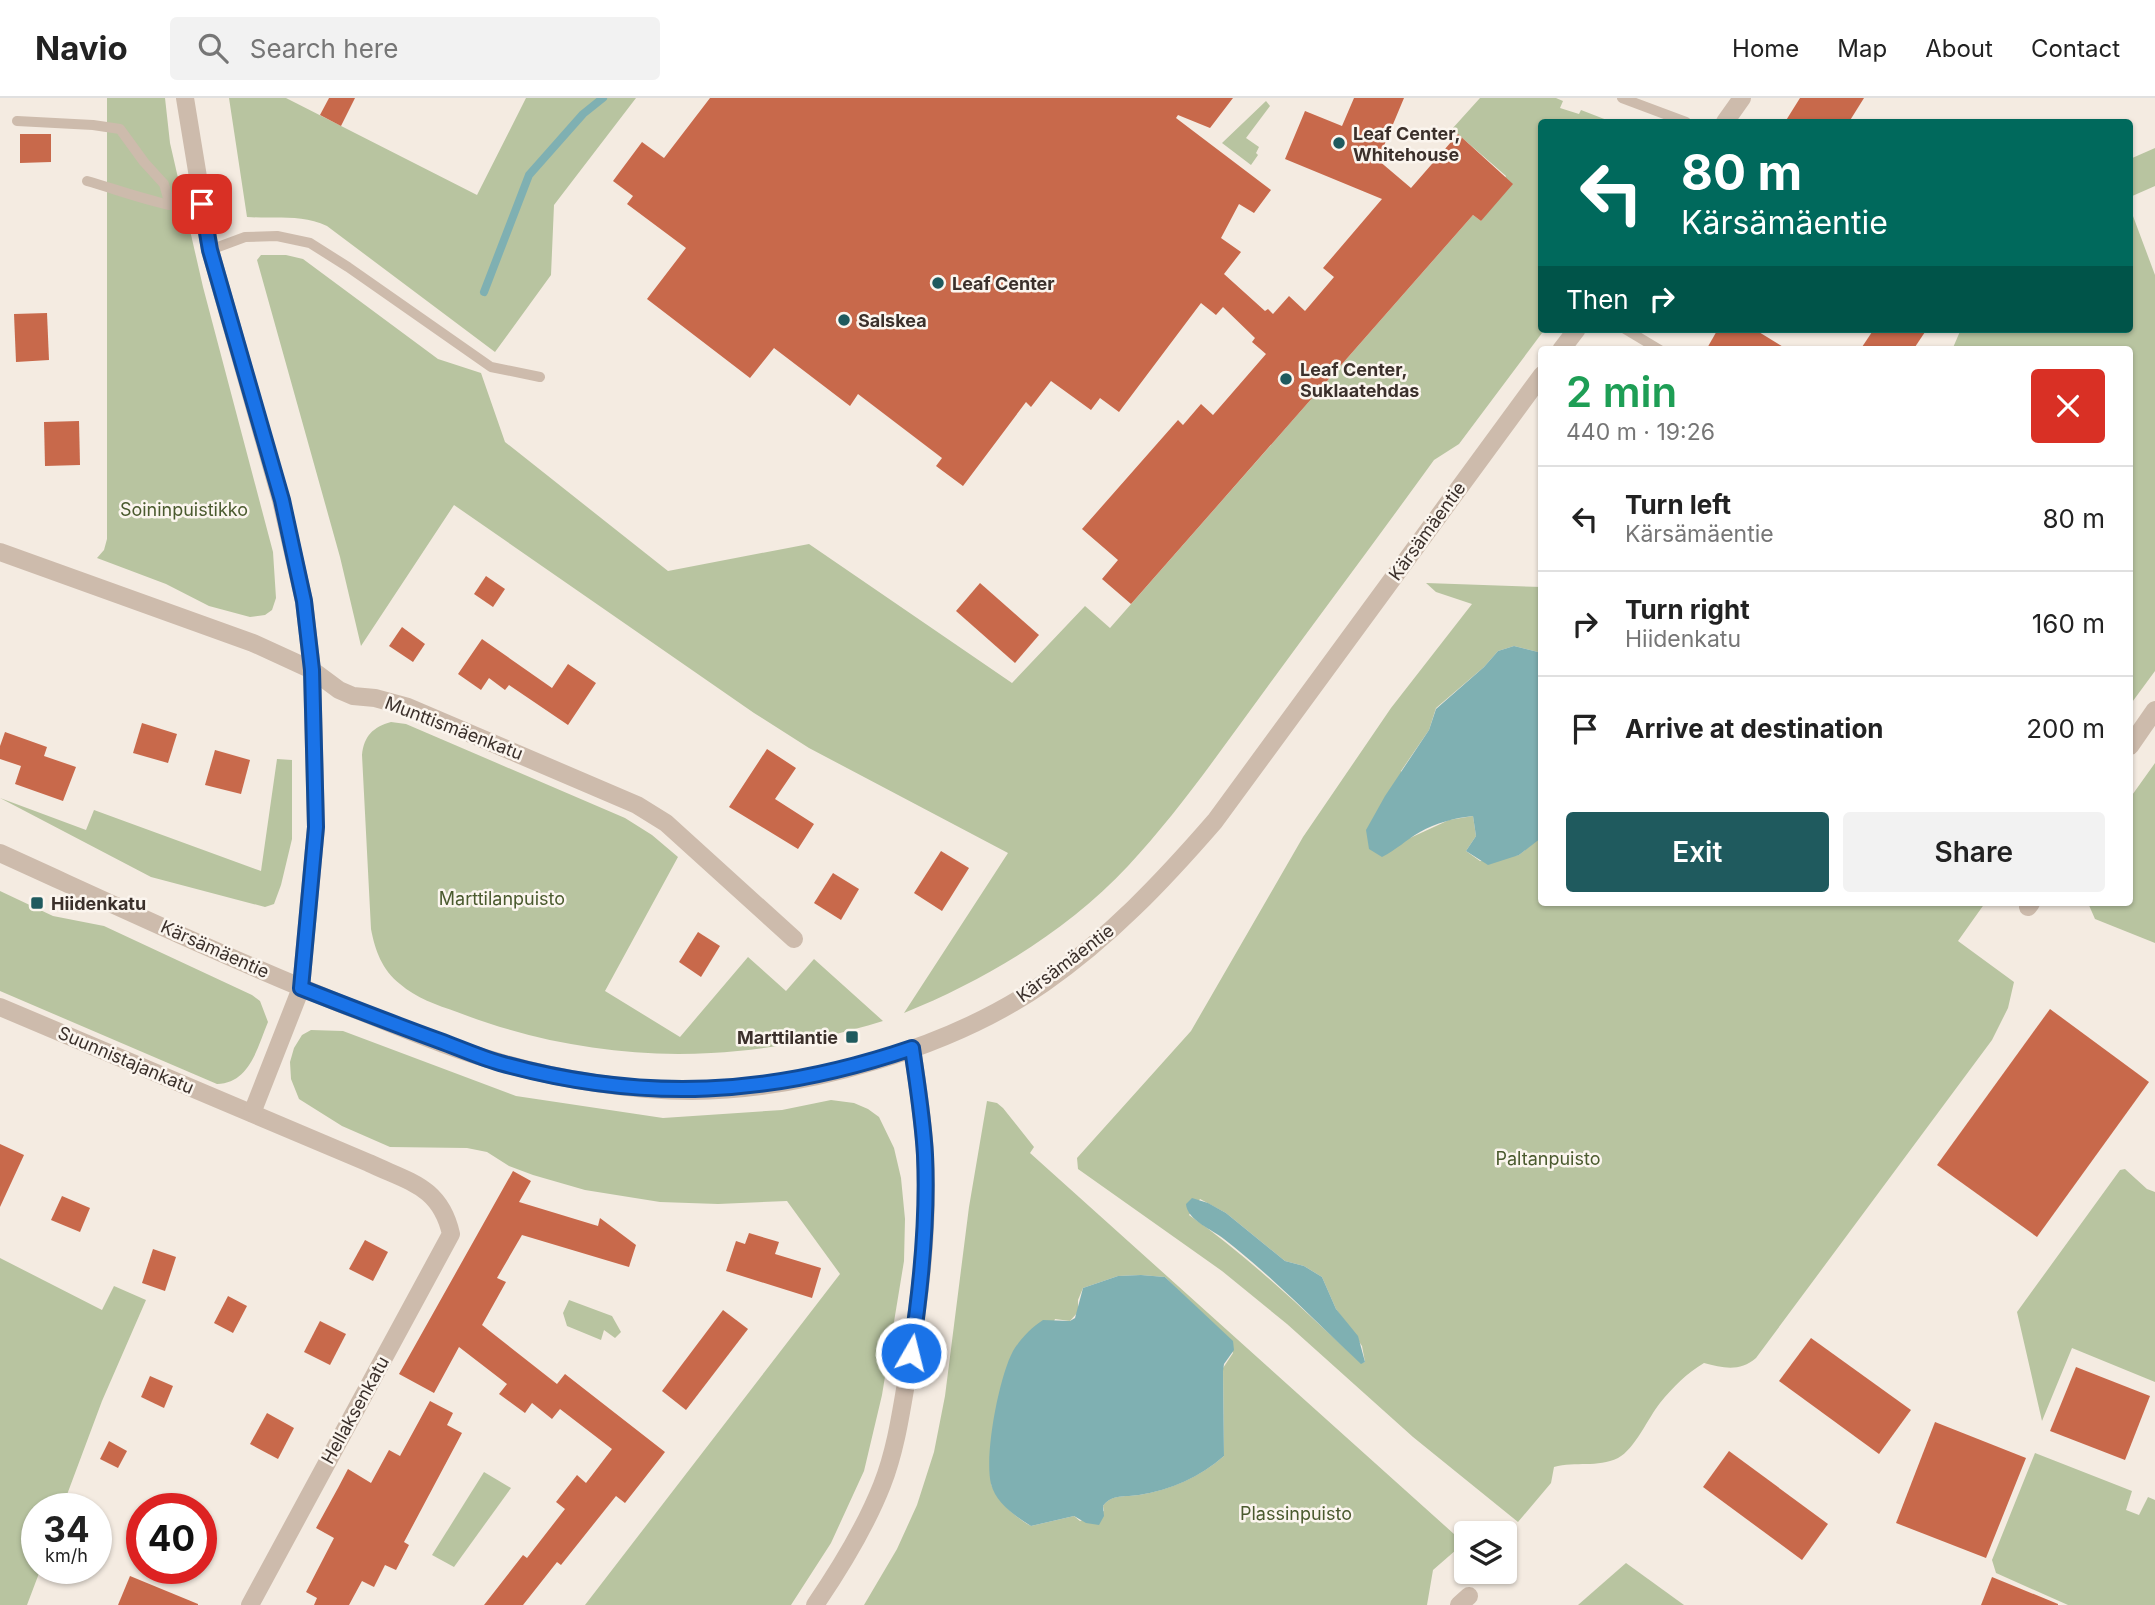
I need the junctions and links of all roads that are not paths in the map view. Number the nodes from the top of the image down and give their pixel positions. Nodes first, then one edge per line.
1 (185, 98) edge
2 (1622, 98) edge
3 (1742, 98) edge
4 (1678, 119) edge
5 (1727, 119) edge
6 (17, 121) dead end
7 (87, 181) dead end
8 (202, 204) junction
9 (170, 205) junction
10 (210, 250) junction
11 (1632, 333) edge
12 (1653, 346) edge
13 (540, 377) dead end
14 (1538, 380) edge
15 (0, 552) edge
16 (312, 670) junction
17 (2155, 710) edge
18 (2133, 742) edge
19 (0, 853) edge
20 (794, 939) dead end
21 (301, 988) junction
22 (0, 1007) edge
23 (912, 1048) junction
24 (253, 1113) junction
25 (445, 1214) joint
26 (250, 1605) edge
27 (815, 1605) edge

1 - 8 street
2 - 4 lane
3 - 5 street
6 - 9 lane
7 - 9 lane
8 - 9 lane
8 - 10 street
10 - 13 lane
10 - 16 street
11 - 12 lane
14 - 23 street, Kärsämäentie
15 - 16 street, Munttismäenkatu
16 - 20 street, Munttismäenkatu
16 - 21 street
17 - 18 street
19 - 21 street, Kärsämäentie
21 - 23 street, Kärsämäentie
21 - 24 street
22 - 24 street, Suunnistajankatu
23 - 27 street
24 - 25 street, Suunnistajankatu
25 - 26 street, Hellaksenkatu

